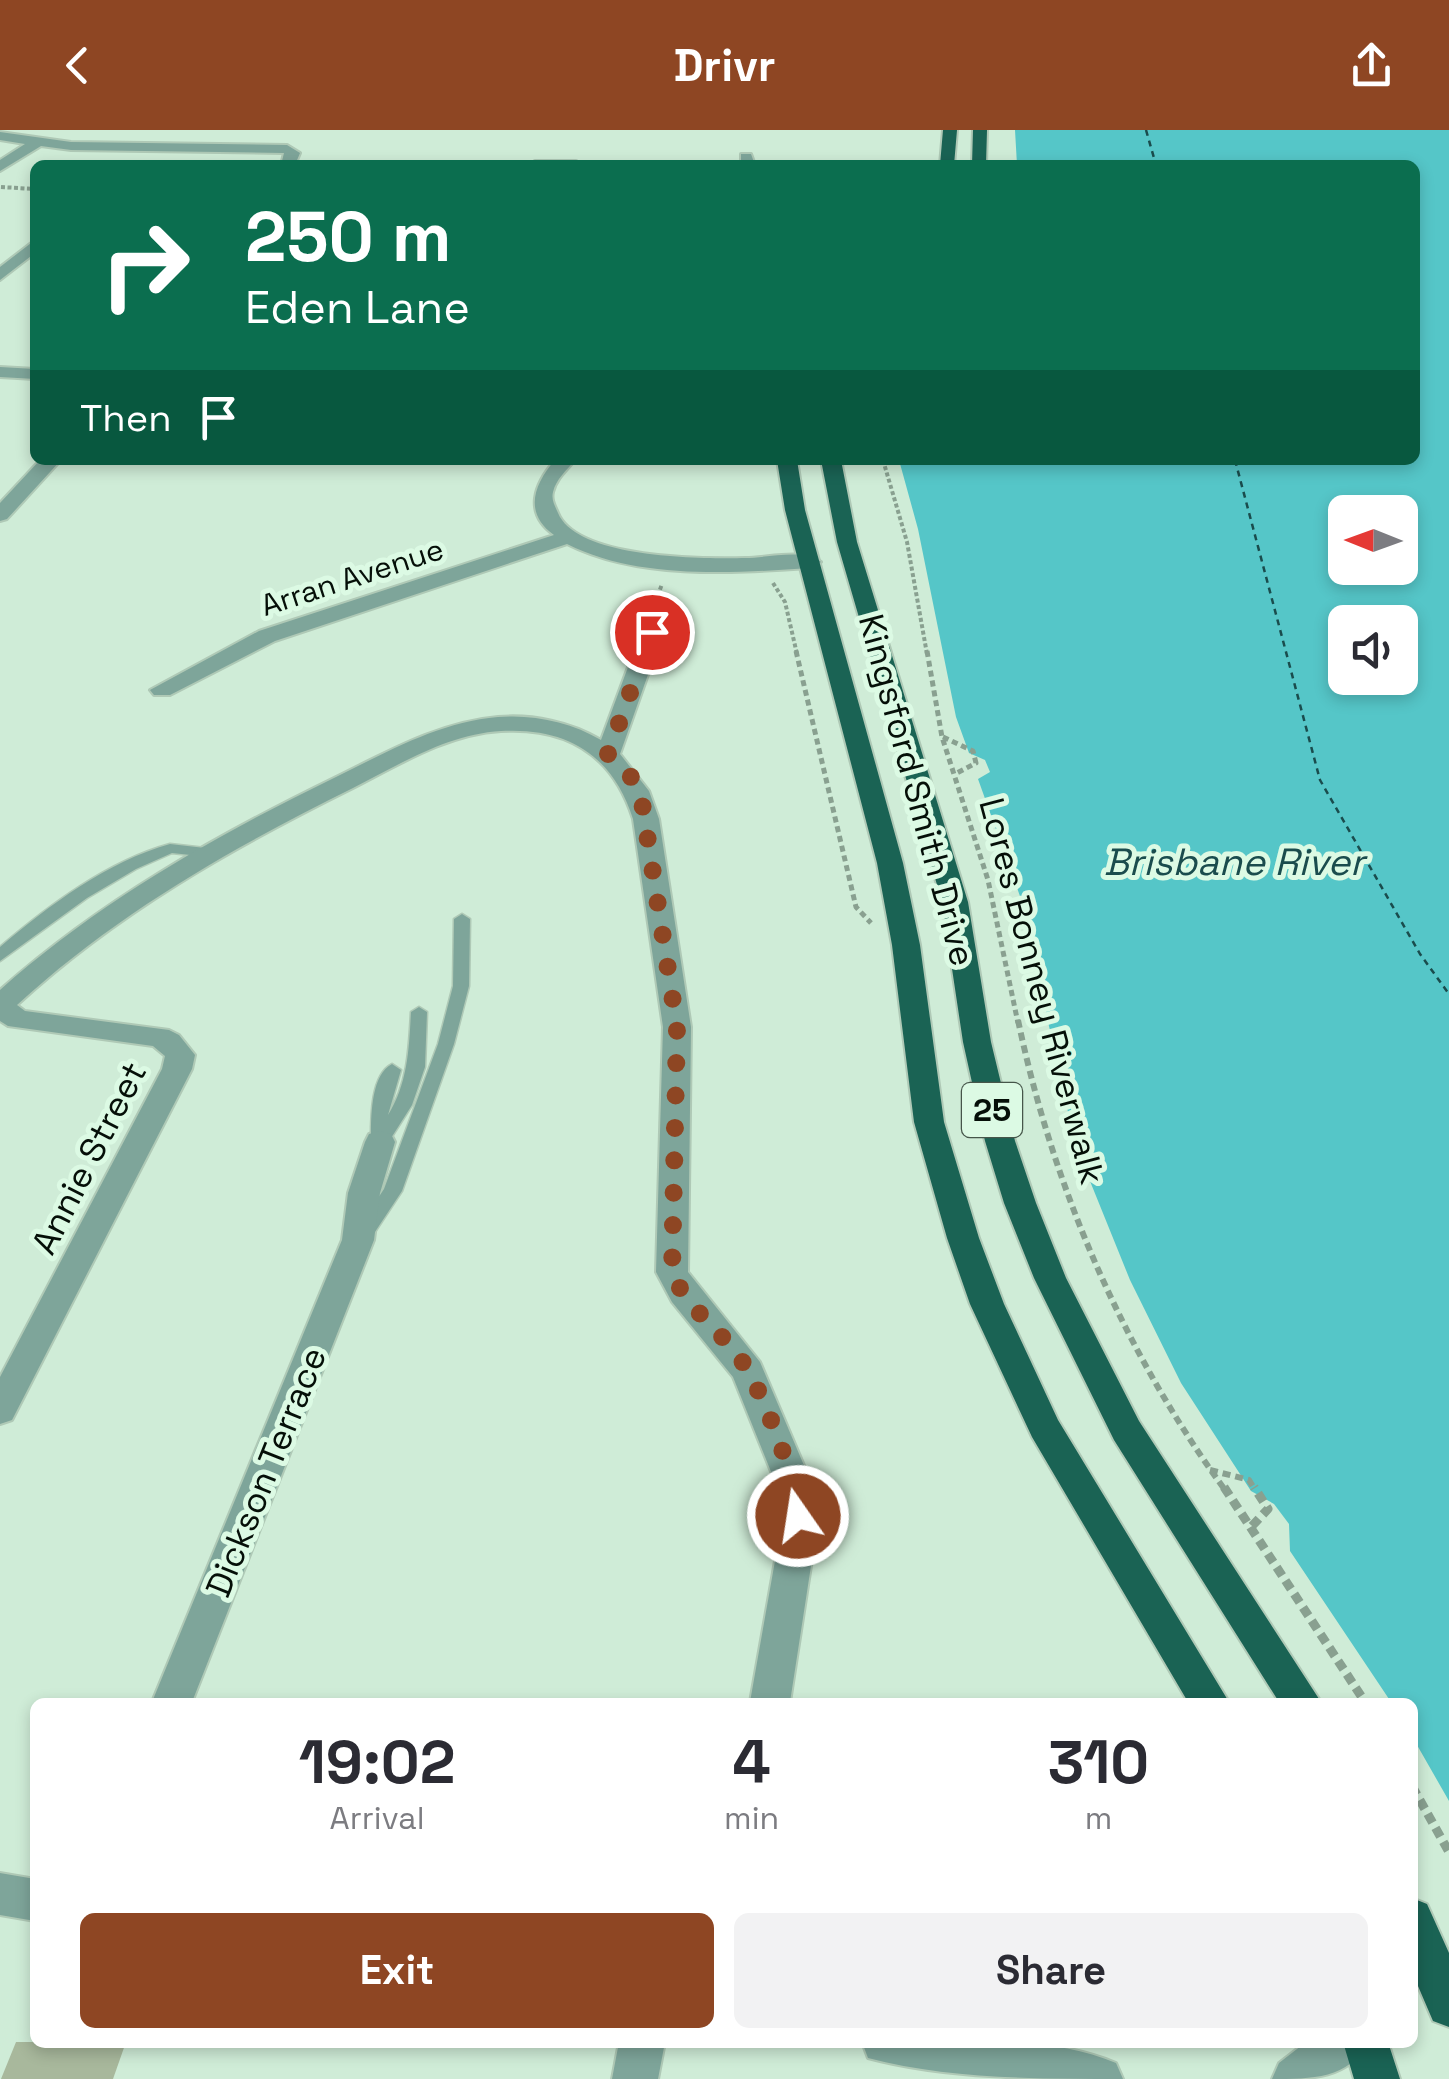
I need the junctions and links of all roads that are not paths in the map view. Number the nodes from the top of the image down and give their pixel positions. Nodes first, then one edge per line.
1 (177, 130) edge
2 (950, 130) edge
3 (980, 130) edge
4 (0, 136) edge
5 (38, 142) junction
6 (152, 148) junction
7 (290, 160) edge
8 (947, 160) edge
9 (979, 160) edge
10 (0, 167) edge
11 (30, 240) edge
12 (30, 249) edge
13 (0, 263) edge
14 (0, 275) edge
15 (0, 372) edge
16 (30, 374) edge
17 (46, 465) edge
18 (561, 465) edge
19 (789, 465) edge
20 (832, 465) edge
21 (0, 515) edge
22 (568, 538) junction
23 (810, 562) junction
24 (649, 629) road end
25 (162, 690) dead end
26 (608, 754) junction
27 (209, 852) junction
28 (462, 919) dead end
29 (0, 956) edge
30 (2, 1008) edge
31 (419, 1012) dead end
32 (392, 1070) dead end
33 (380, 1142) junction
34 (358, 1240) junction
35 (0, 1410) edge
36 (174, 1698) edge
37 (771, 1698) edge
38 (1207, 1698) edge
39 (1298, 1698) edge
40 (0, 1894) edge
41 (30, 1899) edge
42 (1418, 1933) edge
43 (1449, 2006) edge
44 (641, 2048) edge
45 (919, 2048) edge
46 (1337, 2048) edge
47 (1366, 2048) edge
48 (635, 2079) edge
49 (1100, 2079) edge
50 (1296, 2079) edge
51 (1377, 2079) edge

1 - 6 street
2 - 8 highway
3 - 9 highway
4 - 5 street
5 - 6 street
5 - 10 street
6 - 7 street
11 - 13 street
12 - 14 street
15 - 16 street
17 - 21 street
18 - 22 street
19 - 23 highway, Kingsford Smith Drive / 25
20 - 39 highway, Kingsford Smith Drive / 25
22 - 23 street
22 - 25 street, Arran Avenue
23 - 38 highway, Kingsford Smith Drive / 25
24 - 26 street
26 - 27 street
26 - 37 street
27 - 29 lane
27 - 30 street
28 - 34 lane, Dickson Terrace
30 - 35 street, Annie Street
31 - 33 lane, Dickson Terrace
32 - 33 lane, Dickson Terrace
33 - 34 street, Dickson Terrace
34 - 36 street, Dickson Terrace
40 - 41 street
42 - 43 highway
44 - 48 street
45 - 49 street
46 - 50 street
47 - 51 highway

